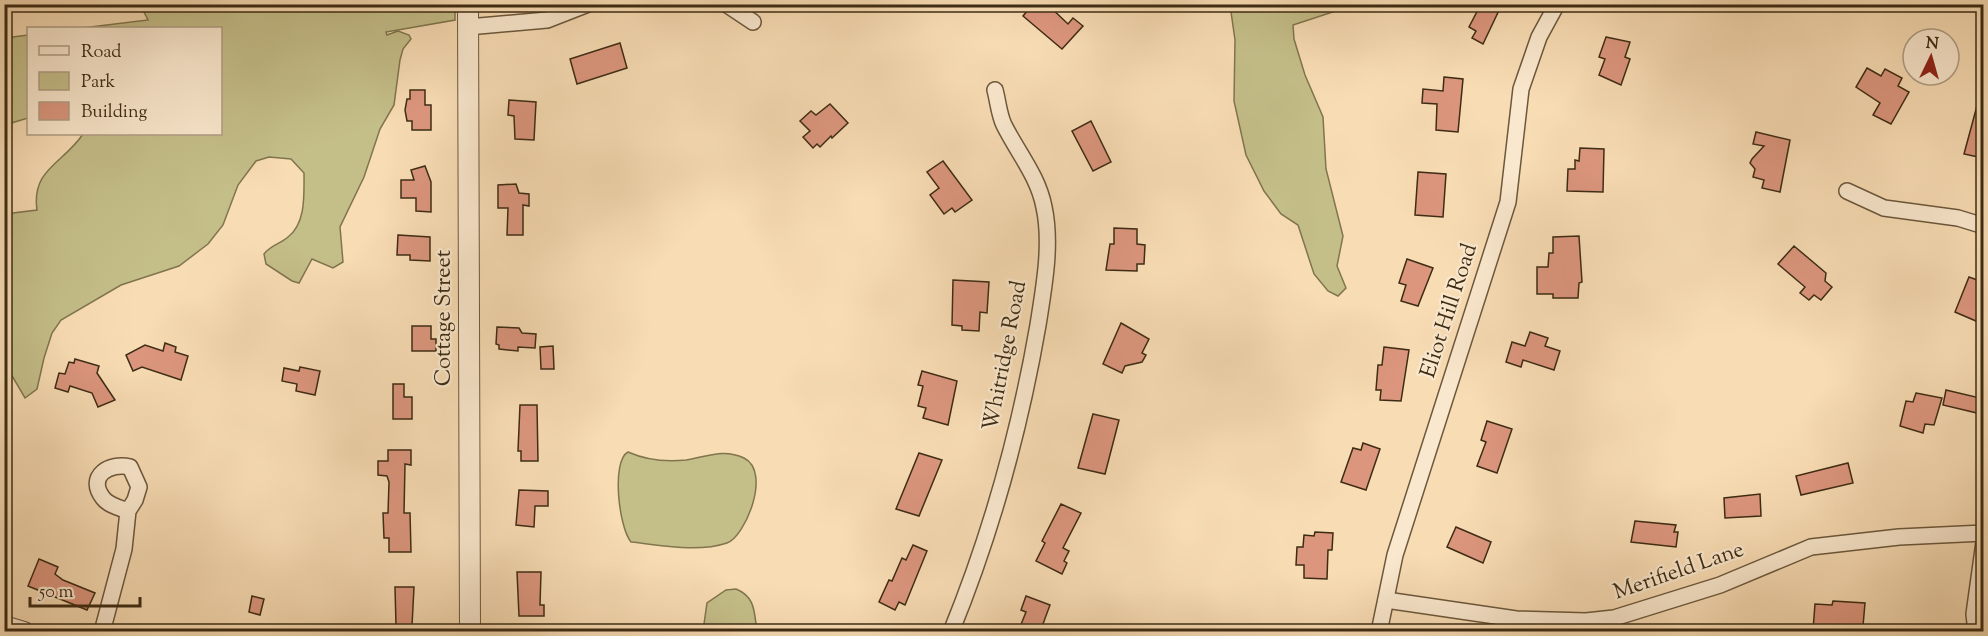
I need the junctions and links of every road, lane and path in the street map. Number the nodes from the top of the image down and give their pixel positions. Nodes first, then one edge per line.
1 (468, 4) edge
2 (588, 4) edge
3 (726, 4) edge
4 (1557, 4) edge
5 (753, 22) dead end
6 (468, 27) junction
7 (995, 90) dead end
8 (1847, 191) dead end
9 (1983, 226) edge
10 (128, 511) dead end
11 (1983, 534) edge
12 (1983, 542) edge
13 (1386, 600) junction
14 (4, 626) edge
15 (24, 632) edge
16 (102, 632) edge
17 (470, 632) edge
18 (951, 632) edge
19 (1379, 632) edge
20 (1976, 632) edge

1 - 6 street, Cottage Street
2 - 6 street
3 - 5 street
4 - 13 street, Eliot Hill Road
6 - 17 street, Cottage Street
7 - 18 street, Whitridge Road
8 - 9 street
10 - 16 street
11 - 13 street, Merifield Lane
12 - 20 street
13 - 19 street, Eliot Hill Road
14 - 15 street

